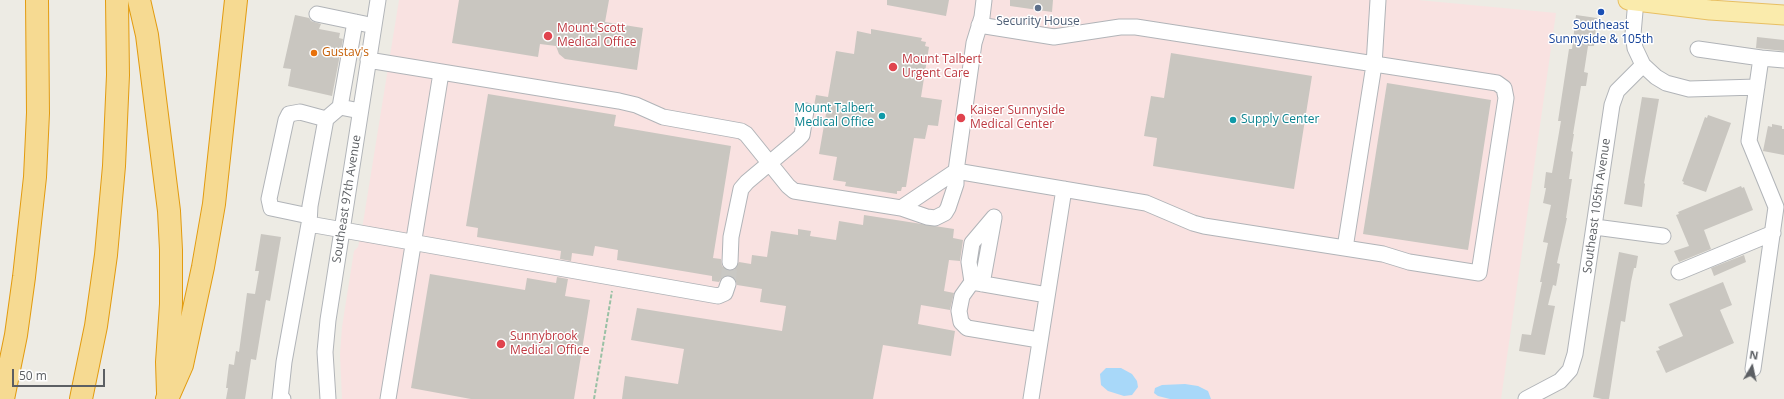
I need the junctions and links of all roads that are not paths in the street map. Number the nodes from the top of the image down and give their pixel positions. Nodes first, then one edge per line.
1 (37, 0) edge
2 (117, 0) edge
3 (139, 0) edge
4 (236, 0) edge
5 (378, 0) edge
6 (984, 0) edge
7 (1378, 0) edge
8 (1634, 0) edge
9 (1781, 13) edge
10 (317, 14) dead end
11 (355, 22) junction
12 (980, 25) junction
13 (374, 26) junction
14 (1698, 49) dead end
15 (1761, 58) junction
16 (368, 60) junction
17 (1784, 60) edge
18 (1374, 65) junction
19 (1643, 65) junction
20 (441, 73) junction
21 (1757, 87) junction
22 (340, 107) junction
23 (360, 111) junction
24 (806, 111) dead end
25 (326, 119) junction
26 (769, 163) junction
27 (956, 171) junction
28 (1064, 189) junction
29 (900, 208) junction
30 (994, 217) dead end
31 (309, 220) junction
32 (1595, 227) junction
33 (342, 231) junction
34 (1774, 233) junction
35 (1663, 236) dead end
36 (414, 243) junction
37 (1345, 248) junction
38 (730, 262) tunnel mouth
39 (1679, 272) dead end
40 (977, 283) junction
41 (728, 284) tunnel mouth
42 (1047, 295) junction
43 (1039, 340) junction
44 (1753, 369) dead end
45 (168, 398) edge
46 (3, 399) edge
47 (81, 399) edge
48 (281, 399) edge
49 (328, 399) edge
50 (388, 399) edge
51 (1031, 399) edge
52 (1526, 399) edge

1 - 46 highway
2 - 47 highway
3 - 45 highway
4 - 45 highway
5 - 13 street, Southeast 97th Avenue
6 - 12 street
7 - 18 street
8 - 9 main road
8 - 19 street
10 - 11 street
11 - 13 street
11 - 22 street
12 - 18 street
12 - 27 street
13 - 16 street, Southeast 97th Avenue
14 - 15 street
15 - 17 street
15 - 21 street
16 - 20 street
16 - 23 street, Southeast 97th Avenue
18 - 37 street
18 - 37 street
19 - 21 street
19 - 32 street, Southeast 105th Avenue
20 - 26 street
20 - 36 street
21 - 34 street
22 - 23 street
22 - 25 street
23 - 33 street, Southeast 97th Avenue
24 - 26 street
25 - 31 street
25 - 31 street
26 - 29 street
26 - 38 street
27 - 28 street
27 - 29 street
27 - 29 street
28 - 37 street
28 - 42 street
30 - 40 street
31 - 33 street
31 - 48 street
32 - 35 street
32 - 52 street, Southeast 105th Avenue
33 - 36 street
33 - 49 street, Southeast 97th Avenue
34 - 39 street
34 - 44 street
36 - 41 street
36 - 50 street
40 - 42 street
40 - 43 street
42 - 43 street
43 - 51 street

